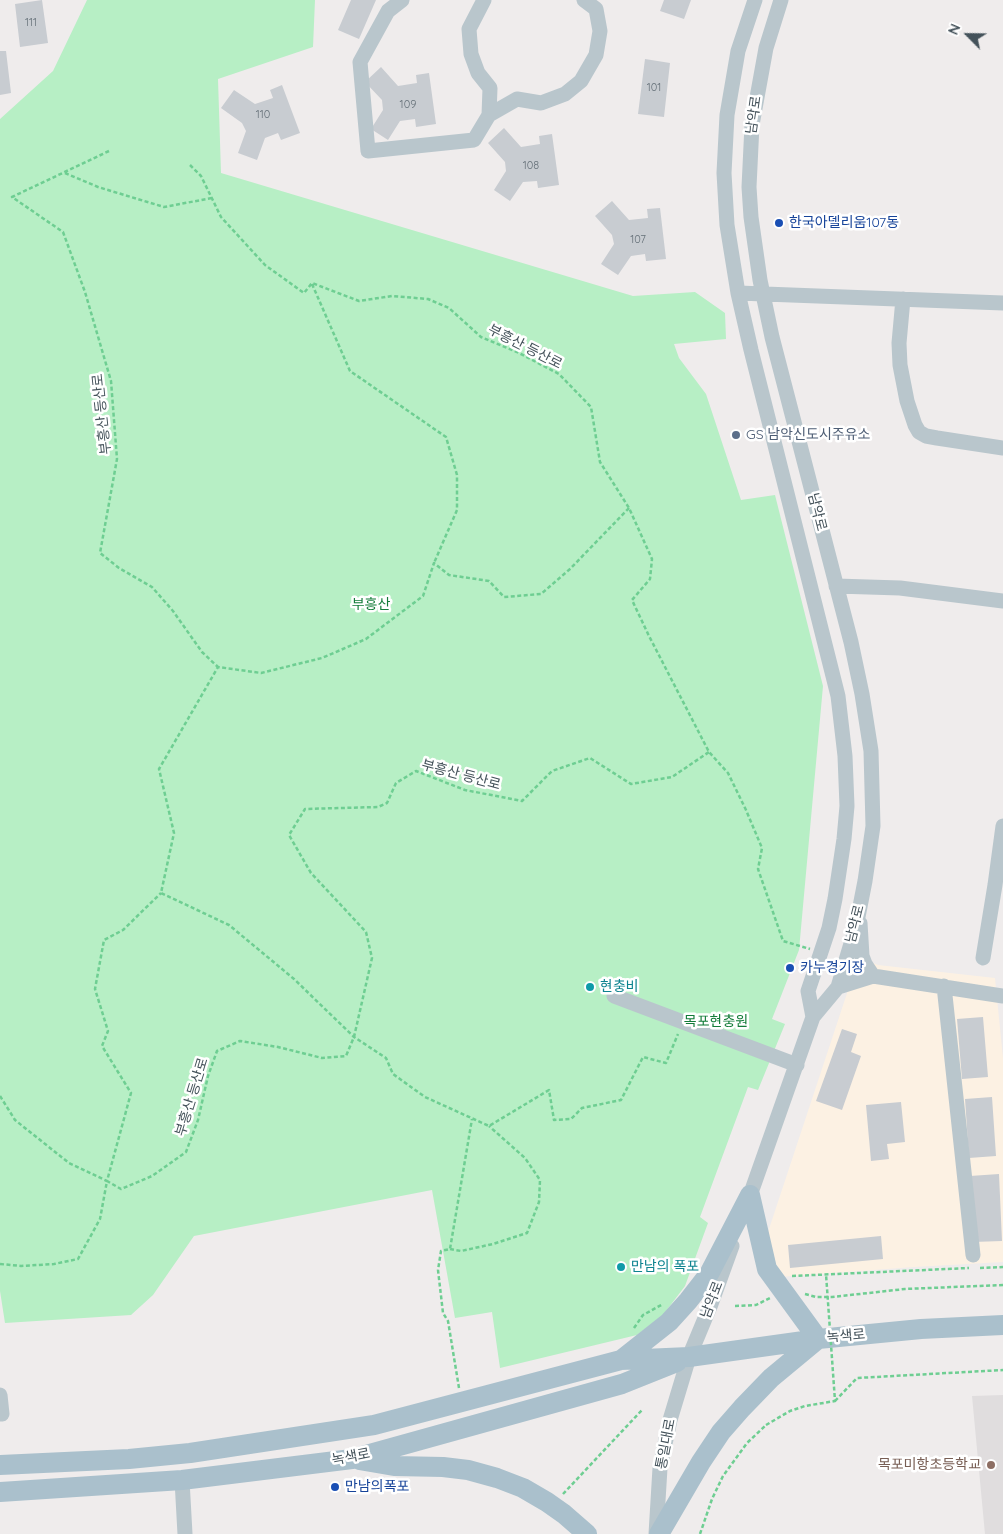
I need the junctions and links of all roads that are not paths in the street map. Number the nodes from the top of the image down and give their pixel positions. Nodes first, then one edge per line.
1 (402, 0) edge
2 (484, 0) edge
3 (584, 0) edge
4 (755, 0) edge
5 (781, 0) edge
6 (490, 88) junction
7 (517, 99) junction
8 (489, 114) junction
9 (738, 293) junction
10 (763, 295) junction
11 (903, 299) junction
12 (1003, 303) edge
13 (1003, 448) edge
14 (836, 586) junction
15 (1003, 601) edge
16 (1003, 826) edge
17 (999, 886) edge
18 (859, 911) junction
19 (983, 958) dead end
20 (873, 976) junction
21 (944, 986) junction
22 (838, 987) junction
23 (614, 996) dead end
24 (1003, 996) edge
25 (813, 1017) junction
26 (797, 1065) junction
27 (750, 1196) junction
28 (973, 1255) dead end
29 (1003, 1325) edge
30 (818, 1339) junction
31 (689, 1357) junction
32 (621, 1360) junction
33 (0, 1395) edge
34 (0, 1414) edge
35 (352, 1459) junction
36 (0, 1466) edge
37 (182, 1480) junction
38 (0, 1492) edge
39 (185, 1534) edge
40 (587, 1534) edge
41 (658, 1534) edge

1 - 8 street
2 - 6 street
3 - 7 street
4 - 9 street, 남악로
5 - 10 street, 남악로
6 - 7 street
6 - 8 street
7 - 8 street
9 - 10 street
9 - 25 street, 남악로
10 - 11 street
10 - 14 street, 남악로
11 - 12 street
11 - 13 street
14 - 15 street
14 - 18 street, 남악로
16 - 17 street
17 - 19 street
18 - 20 street
18 - 22 street, 남악로
20 - 21 street
20 - 22 street
21 - 24 street
21 - 28 street
22 - 25 street, 남악로
23 - 26 street
25 - 26 street, 남악로
26 - 27 street, 남악로
27 - 30 main road
27 - 31 street, 남악로
27 - 32 main road
29 - 30 main road, 녹색로
30 - 31 main road, 녹색로
30 - 41 main road
31 - 32 main road, 녹색로
31 - 35 main road, 녹색로
31 - 41 street, 통일대로
32 - 36 main road, 녹색로
33 - 34 street
35 - 37 main road, 녹색로
35 - 40 main road
37 - 38 main road, 녹색로
37 - 39 street

